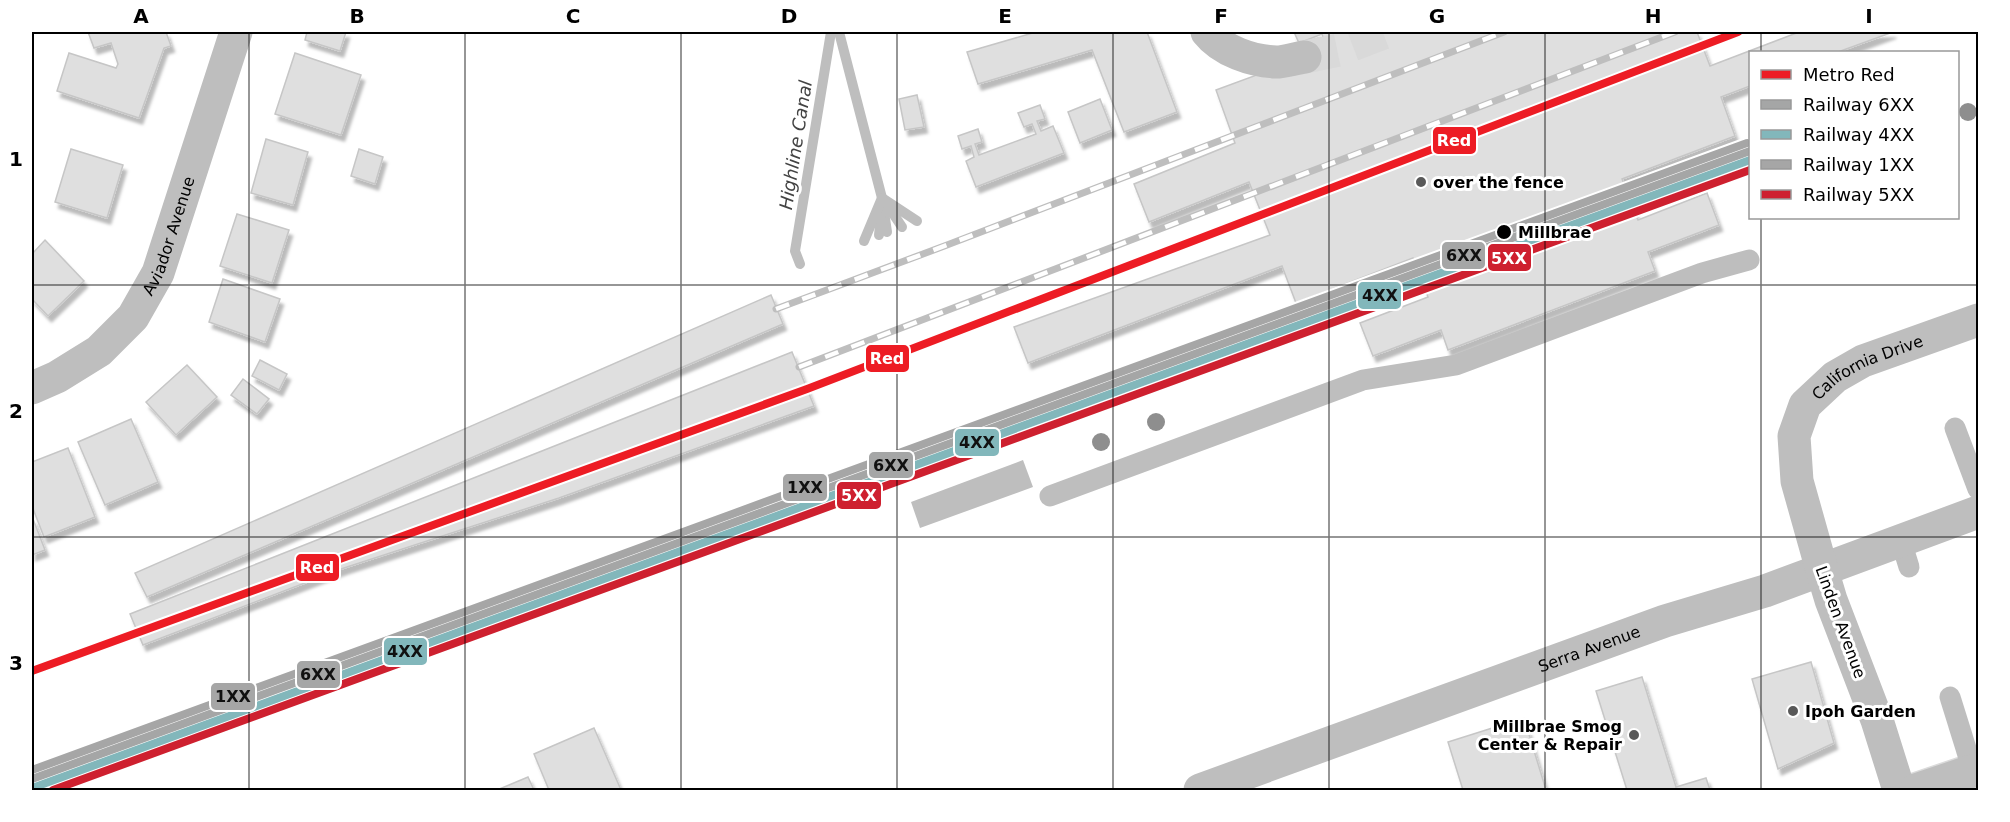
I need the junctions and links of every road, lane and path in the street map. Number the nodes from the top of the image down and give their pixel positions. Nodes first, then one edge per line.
1 (236, 32) edge
2 (1207, 32) edge
3 (1305, 57) tunnel mouth
4 (1749, 260) dead end
5 (1978, 320) edge
6 (32, 388) edge
7 (1955, 428) dead end
8 (1978, 489) edge
9 (1050, 496) dead end
10 (1978, 512) edge
11 (1808, 520) joint
12 (1822, 570) junction
13 (1950, 697) dead end
14 (1976, 770) edge
15 (1200, 790) edge
16 (1899, 790) edge
17 (1916, 790) edge

1 - 6 street, Aviador Avenue
2 - 3 street
4 - 9 lane
5 - 11 street, California Drive
7 - 8 lane
10 - 12 street, Serra Avenue
11 - 12 street, Linden Avenue
12 - 15 street, Serra Avenue
12 - 16 street, Linden Avenue
13 - 14 lane
14 - 17 street

